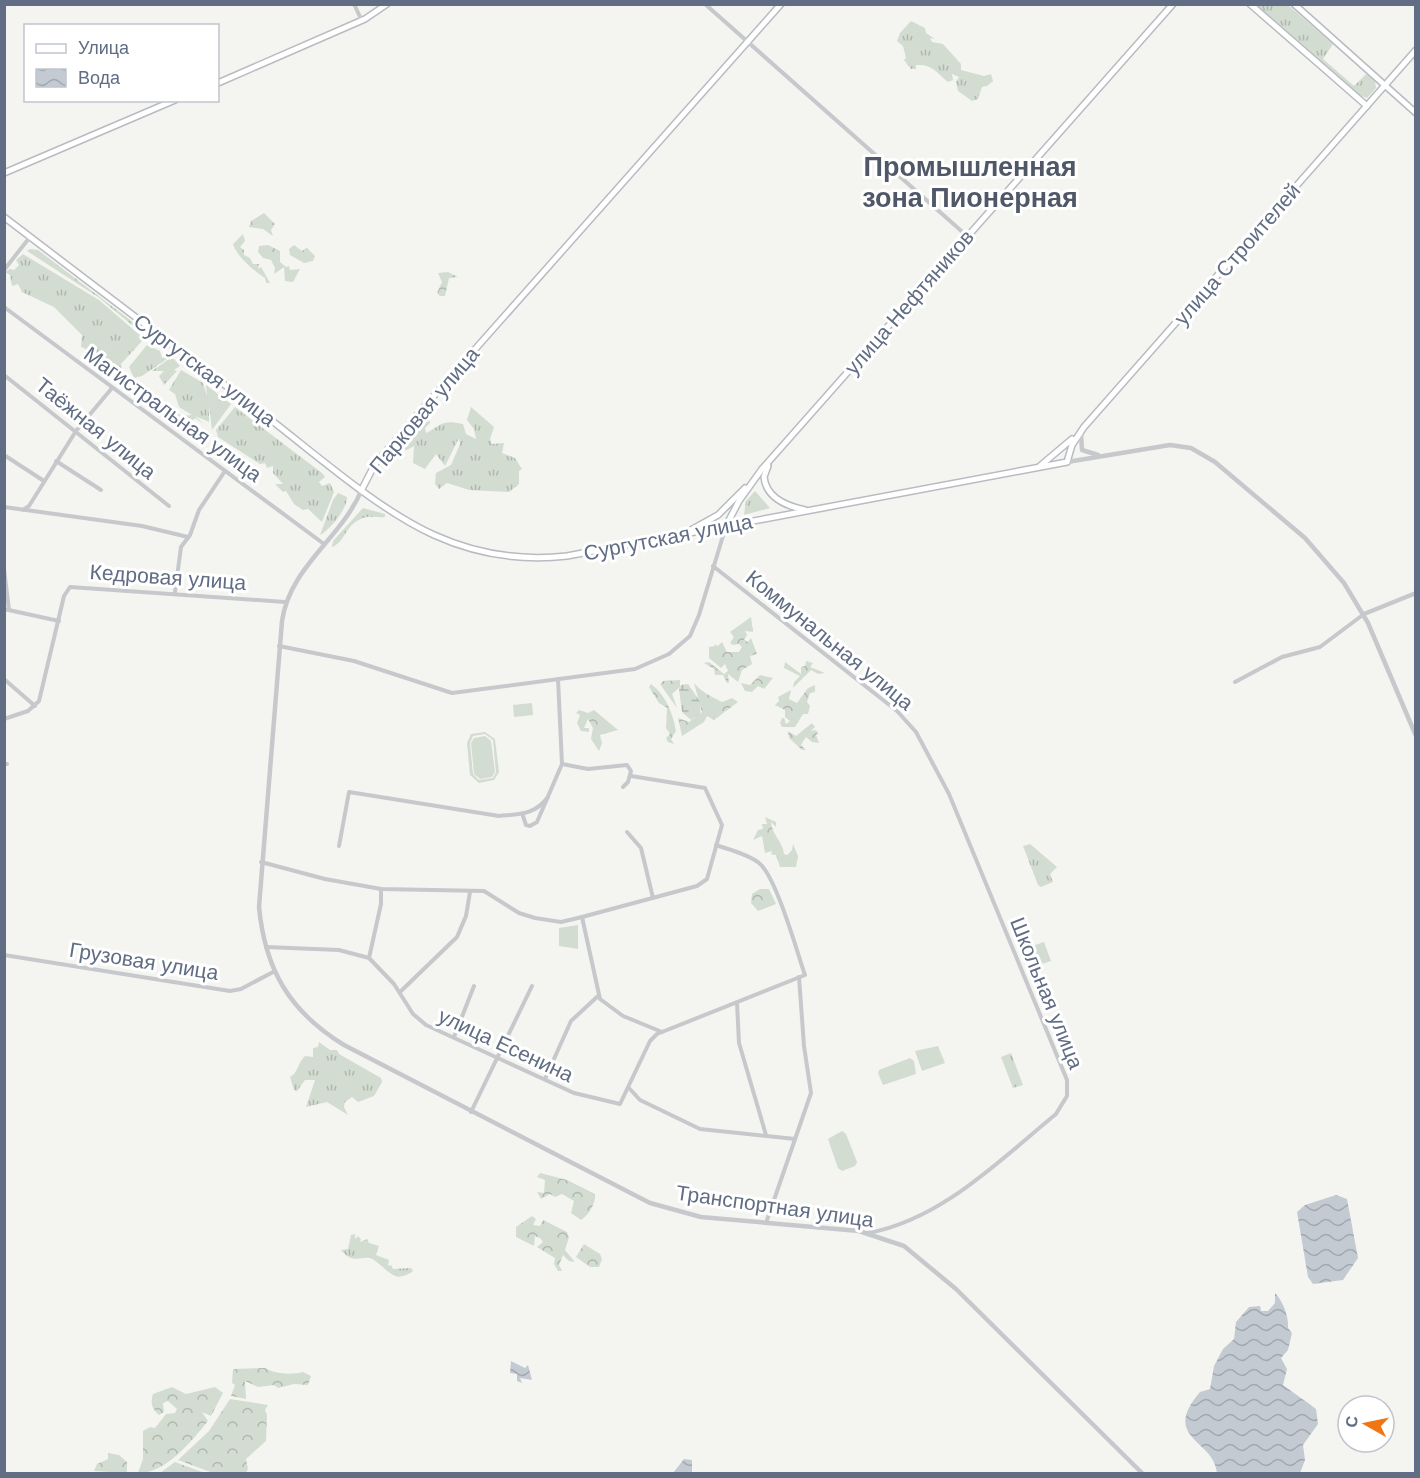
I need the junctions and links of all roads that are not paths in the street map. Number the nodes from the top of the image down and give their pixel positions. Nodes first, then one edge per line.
1 (354, 4) edge
2 (387, 4) edge
3 (705, 4) edge
4 (781, 4) edge
5 (1173, 4) edge
6 (1250, 4) edge
7 (1293, 4) edge
8 (362, 21) junction
9 (748, 43) junction
10 (1416, 50) edge
11 (219, 83) edge
12 (1385, 85) junction
13 (170, 102) edge
14 (1367, 106) junction
15 (1416, 112) edge
16 (4, 173) edge
17 (4, 217) edge
18 (968, 236) junction
19 (30, 237) junction
20 (4, 270) edge
21 (4, 307) edge
22 (4, 375) edge
23 (112, 388) junction
24 (1084, 427) junction
25 (76, 431) junction
26 (4, 455) edge
27 (1104, 455) junction
28 (772, 459) junction
29 (56, 461) junction
30 (1067, 462) junction
31 (762, 469) junction
32 (1035, 469) junction
33 (225, 471) junction
34 (44, 481) junction
35 (362, 489) junction
36 (101, 490) dead end
37 (169, 506) dead end
38 (4, 507) edge
39 (22, 511) junction
40 (809, 511) junction
41 (726, 526) junction
42 (685, 533) junction
43 (188, 537) junction
44 (324, 544) junction
45 (713, 566) junction
46 (4, 569) edge
47 (174, 592) junction
48 (1416, 593) edge
49 (285, 602) junction
50 (7, 609) edge
51 (1364, 614) junction
52 (59, 621) junction
53 (279, 646) junction
54 (4, 679) edge
55 (558, 680) junction
56 (1235, 682) dead end
57 (36, 706) junction
58 (4, 719) edge
59 (1416, 736) edge
60 (562, 764) junction
61 (631, 776) junction
62 (623, 787) dead end
63 (548, 798) junction
64 (523, 816) junction
65 (627, 832) dead end
66 (716, 845) junction
67 (339, 846) dead end
68 (261, 862) junction
69 (381, 889) junction
70 (470, 891) junction
71 (653, 898) junction
72 (995, 907) joint
73 (582, 917) junction
74 (266, 947) junction
75 (4, 955) edge
76 (369, 958) junction
77 (275, 971) junction
78 (800, 977) junction
79 (474, 986) dead end
80 (532, 986) dead end
81 (400, 992) junction
82 (598, 996) junction
83 (737, 1003) junction
84 (647, 1026) junction
85 (662, 1032) junction
86 (454, 1037) junction
87 (650, 1041) junction
88 (498, 1057) junction
89 (545, 1079) junction
90 (628, 1088) junction
91 (471, 1112) junction
92 (766, 1135) junction
93 (795, 1139) junction
94 (766, 1224) junction
95 (887, 1228) junction
96 (867, 1233) junction
97 (889, 1240) junction
98 (1143, 1473) edge

1 - 8 street
2 - 8 main road
3 - 9 street
4 - 9 main road, Парковая улица
5 - 18 main road, улица Нефтяников
6 - 14 main road
7 - 12 main road
8 - 11 main road
9 - 18 street
9 - 35 main road, Парковая улица
10 - 12 main road, улица Строителей
12 - 14 main road, улица Строителей
12 - 15 main road
13 - 16 main road
14 - 24 main road, улица Строителей
17 - 19 main road, Сургутская улица
18 - 28 main road, улица Нефтяников
19 - 20 street
19 - 35 main road, Сургутская улица
21 - 23 street, Магистральная улица
22 - 25 street, Таёжная улица
23 - 25 street
23 - 33 street, Магистральная улица
24 - 27 street
24 - 30 main road, улица Строителей
24 - 32 main road
25 - 29 street
25 - 37 street, Таёжная улица
26 - 34 street
27 - 30 street, Сургутская улица
27 - 51 street, Сургутская улица
28 - 31 main road, улица Нефтяников
28 - 40 main road
29 - 34 street
29 - 36 street
30 - 32 main road, Сургутская улица
31 - 41 main road, улица Нефтяников
31 - 42 main road
32 - 40 main road, Сургутская улица
33 - 43 street
33 - 44 street, Магистральная улица
34 - 39 street
35 - 42 main road, Сургутская улица
35 - 44 street, Парковая улица
38 - 39 street
39 - 43 street
40 - 41 main road, Сургутская улица
41 - 42 main road, Сургутская улица
41 - 45 street
43 - 47 street
44 - 49 street, Парковая улица
45 - 55 street
45 - 72 street, Коммунальная улица
46 - 50 street
47 - 49 street, Кедровая улица
47 - 52 street, Кедровая улица
48 - 51 street
49 - 53 street, Парковая улица
50 - 52 street
51 - 56 street
51 - 59 street, Сургутская улица
52 - 57 street, Кедровая улица
53 - 55 street
53 - 68 street, Парковая улица
54 - 57 street
55 - 60 street
57 - 58 street
60 - 61 street
60 - 63 street
61 - 62 street
61 - 66 street
63 - 64 street
63 - 64 street
64 - 67 street
65 - 71 street
66 - 71 street
66 - 78 street
68 - 69 street
68 - 74 street, Парковая улица
69 - 70 street
69 - 76 street
70 - 73 street
70 - 81 street
71 - 73 street
72 - 95 street, Школьная улица
73 - 82 street
74 - 76 street
74 - 77 street, Парковая улица
75 - 77 street, Грузовая улица
76 - 81 street, улица Есенина
77 - 91 street, Транспортная улица
78 - 83 street
78 - 93 street
79 - 86 street
80 - 88 street
81 - 86 street, улица Есенина
82 - 84 street
82 - 89 street
83 - 85 street
83 - 92 street
84 - 85 street
84 - 87 street
85 - 87 street
86 - 88 street, улица Есенина
87 - 90 street
88 - 89 street, улица Есенина
88 - 91 street
89 - 90 street, улица Есенина
90 - 92 street
91 - 94 street, Транспортная улица
92 - 93 street
93 - 94 street
94 - 96 street, Транспортная улица
95 - 96 street, Школьная улица
95 - 97 street
96 - 97 street, Транспортная улица
97 - 98 street, Транспортная улица

